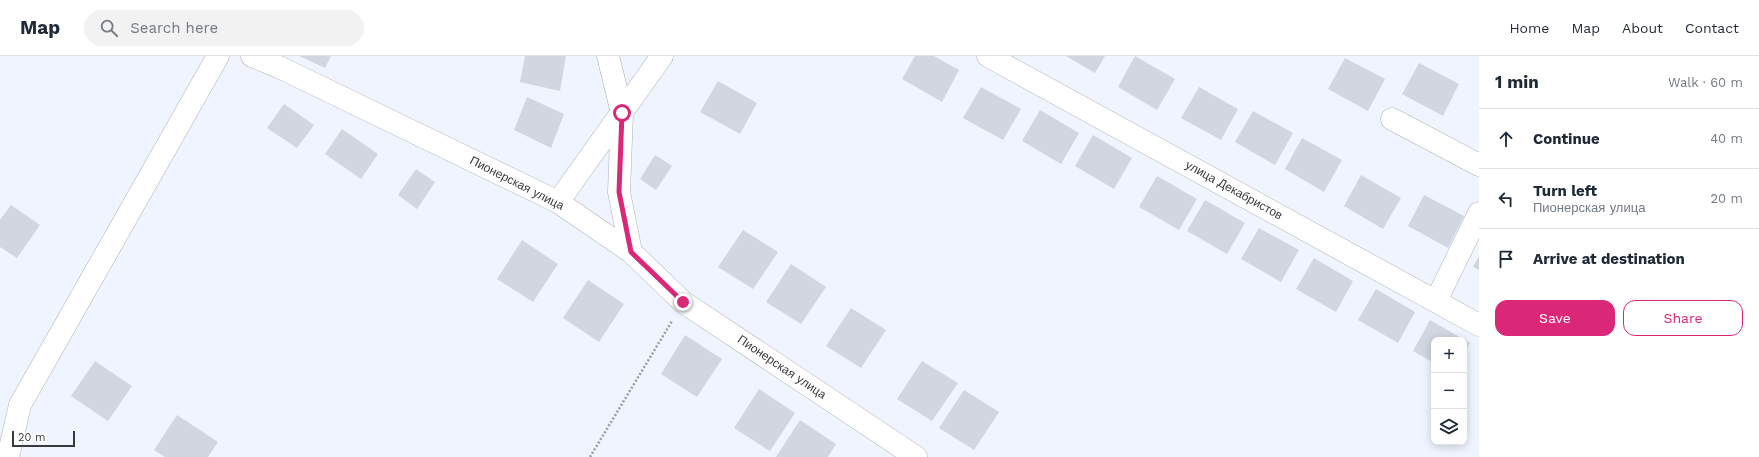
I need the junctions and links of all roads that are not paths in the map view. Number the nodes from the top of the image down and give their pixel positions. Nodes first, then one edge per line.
1 (218, 56) edge
2 (252, 56) edge
3 (608, 56) edge
4 (662, 56) edge
5 (988, 56) edge
6 (622, 113) junction
7 (1392, 119) dead end
8 (1479, 165) edge
9 (558, 202) junction
10 (1479, 213) edge
11 (631, 252) junction
12 (1436, 301) junction
13 (1479, 326) edge
14 (8, 457) edge
15 (916, 457) edge

1 - 14 street
2 - 9 street, Пионерская улица
3 - 6 street
4 - 6 street
5 - 12 street, улица Декабристов
6 - 9 street
6 - 11 street
7 - 8 street
9 - 11 street, Пионерская улица
10 - 12 street
11 - 15 street, Пионерская улица
12 - 13 street, улица Декабристов

